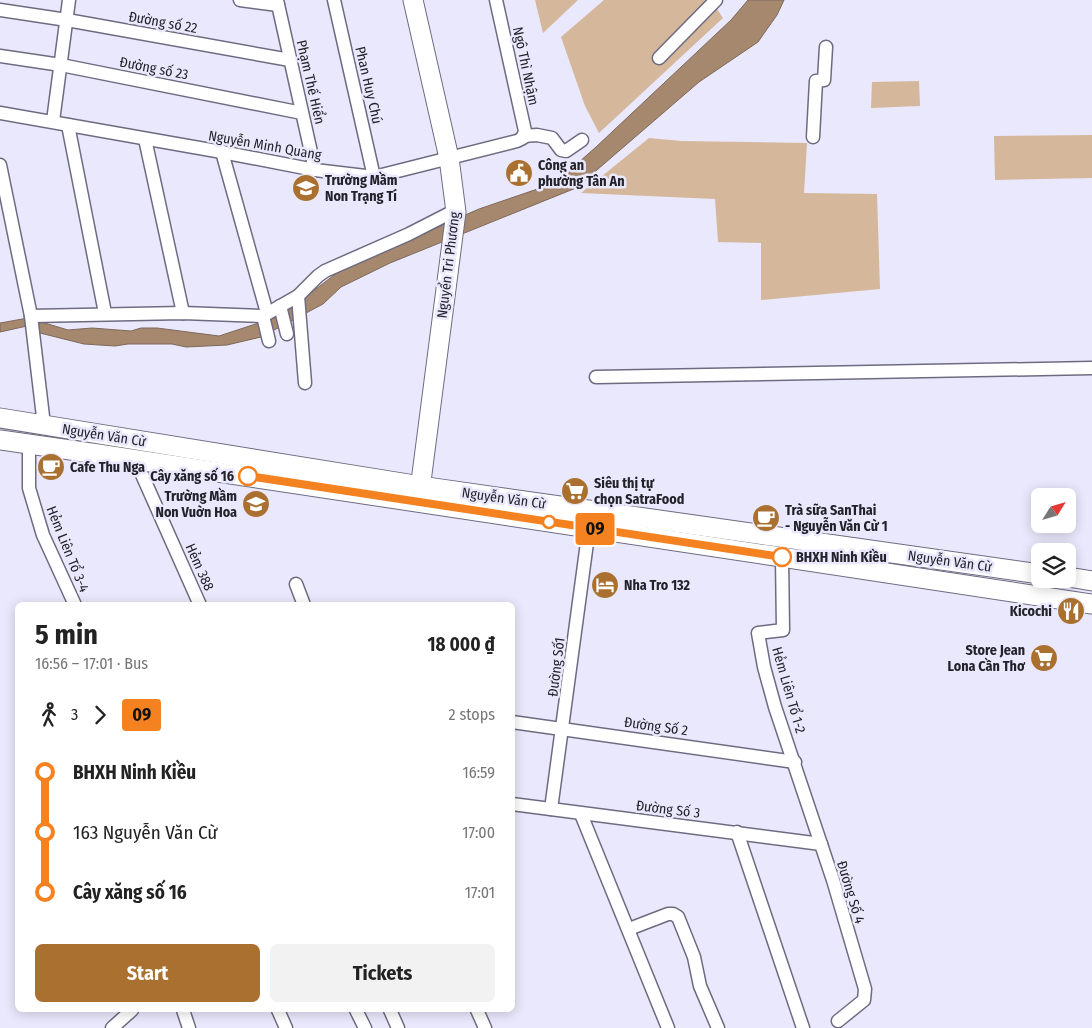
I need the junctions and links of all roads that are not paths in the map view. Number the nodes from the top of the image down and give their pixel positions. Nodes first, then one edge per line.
1 (69, 0) edge
2 (240, 0) edge
3 (334, 0) edge
4 (413, 0) edge
5 (496, 0) edge
6 (716, 0) edge
7 (277, 2) edge
8 (0, 10) edge
9 (67, 20) junction
10 (826, 47) dead end
11 (0, 56) edge
12 (659, 58) dead end
13 (290, 60) junction
14 (61, 65) junction
15 (0, 113) edge
16 (302, 113) junction
17 (53, 121) junction
18 (68, 125) junction
19 (523, 137) junction
20 (813, 137) dead end
21 (146, 139) junction
22 (582, 140) dead end
23 (222, 152) junction
24 (449, 158) junction
25 (0, 165) edge
26 (315, 170) junction
27 (374, 177) junction
28 (456, 211) junction
29 (298, 298) junction
30 (281, 309) junction
31 (182, 313) junction
32 (106, 314) junction
33 (32, 316) junction
34 (265, 316) junction
35 (286, 330) dead end
36 (269, 338) dead end
37 (1092, 368) edge
38 (596, 377) dead end
39 (305, 382) dead end
40 (0, 418) edge
41 (44, 425) junction
42 (0, 440) edge
43 (29, 444) junction
44 (135, 459) junction
45 (419, 494) junction
46 (589, 528) junction
47 (782, 557) junction
48 (965, 563) junction
49 (1031, 573) edge
50 (1076, 579) edge
51 (1092, 581) edge
52 (296, 584) dead end
53 (963, 585) junction
54 (74, 602) edge
55 (199, 602) edge
56 (303, 602) edge
57 (1092, 604) edge
58 (515, 722) edge
59 (563, 728) junction
60 (795, 762) junction
61 (515, 804) edge
62 (551, 810) junction
63 (581, 814) junction
64 (737, 832) junction
65 (821, 844) junction
66 (628, 929) junction
67 (130, 1012) edge
68 (184, 1012) edge
69 (279, 1012) edge
70 (357, 1012) edge
71 (391, 1012) edge
72 (478, 1012) edge
73 (838, 1021) dead end
74 (112, 1028) edge
75 (189, 1028) edge
76 (286, 1028) edge
77 (365, 1028) edge
78 (398, 1028) edge
79 (485, 1028) edge
80 (668, 1028) edge
81 (718, 1028) edge
82 (803, 1028) edge

1 - 9 street
2 - 7 street
3 - 27 street, Phan Huy Chú
4 - 24 main road, Nguyển Tri Phương
5 - 19 street, Ngô Thì Nhậm
6 - 12 street
7 - 13 street, Phạm Thế Hiển
8 - 9 street, Đường số 22
9 - 13 street, Đường số 22
9 - 14 street
10 - 20 street
11 - 14 street, Đường số 23
13 - 16 street, Phạm Thế Hiển
14 - 16 street, Đường số 23
14 - 17 street
15 - 17 street, Nguyễn Minh Quang
16 - 26 street, Phạm Thế Hiển
17 - 18 street, Nguyễn Minh Quang
18 - 21 street, Nguyễn Minh Quang
18 - 32 street
19 - 22 street
19 - 24 street, Nguyễn Minh Quang
21 - 23 street, Nguyễn Minh Quang
21 - 31 street
23 - 26 street, Nguyễn Minh Quang
23 - 34 street
24 - 27 street, Nguyễn Minh Quang
24 - 28 main road, Nguyển Tri Phương
25 - 33 street
26 - 27 street, Nguyễn Minh Quang
28 - 29 street
28 - 45 main road, Nguyển Tri Phương
29 - 30 street
29 - 39 street
30 - 34 street
30 - 35 street
31 - 32 street
31 - 34 street
32 - 33 street
33 - 41 street
34 - 36 street
37 - 38 street
40 - 41 main road, Nguyễn Văn Cừ
41 - 45 main road, Nguyễn Văn Cừ
42 - 43 main road, Nguyễn Văn Cừ
43 - 44 main road, Nguyễn Văn Cừ
43 - 54 street, Hẻm Liên Tổ 3-4
44 - 45 main road, Nguyễn Văn Cừ
44 - 55 street, Hẻm 388
45 - 46 main road
45 - 48 main road, Nguyễn Văn Cừ
46 - 47 main road
46 - 59 street, Đường Số1
47 - 53 main road
47 - 60 street, Hẻm Liên Tổ 1-2
48 - 49 main road, Nguyễn Văn Cừ
48 - 53 main road
50 - 51 main road
52 - 56 street
53 - 57 main road
58 - 59 street, Đường Số 2
59 - 60 street, Đường Số 2
59 - 62 street, Đường Số1
60 - 65 street, Đường Số 4
61 - 62 street, Đường Số 3
62 - 63 street, Đường Số 3
63 - 64 street, Đường Số 3
63 - 66 street
64 - 65 street, Đường Số 3
64 - 82 street
65 - 73 street, Đường Số 4
66 - 80 street
66 - 81 street
67 - 74 street
68 - 75 street
69 - 76 street
70 - 77 street
71 - 78 street
72 - 79 street

